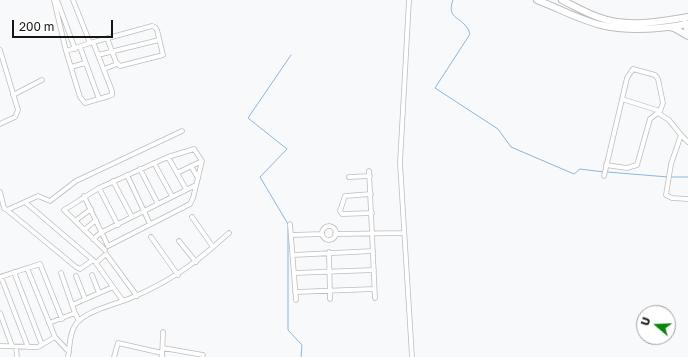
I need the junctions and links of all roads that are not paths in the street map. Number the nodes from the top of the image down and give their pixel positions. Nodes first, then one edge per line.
1 (54, 0) edge
2 (57, 0) edge
3 (73, 0) edge
4 (409, 0) edge
5 (537, 0) edge
6 (562, 0) edge
7 (686, 21) edge
8 (665, 27) junction
9 (688, 35) edge
10 (107, 38) junction
11 (159, 40) junction
12 (92, 42) junction
13 (80, 47) junction
14 (75, 48) junction
15 (0, 50) edge
16 (66, 51) junction
17 (112, 52) junction
18 (98, 55) junction
19 (85, 62) junction
20 (117, 64) junction
21 (71, 67) junction
22 (104, 69) junction
23 (42, 80) dead end
24 (13, 95) junction
25 (622, 98) junction
26 (99, 99) junction
27 (659, 112) junction
28 (0, 124) edge
29 (182, 132) dead end
30 (681, 136) junction
31 (688, 142) edge
32 (168, 157) junction
33 (202, 161) junction
34 (154, 163) junction
35 (191, 166) junction
36 (606, 166) junction
37 (140, 169) junction
38 (177, 173) junction
39 (127, 174) junction
40 (604, 175) dead end
41 (349, 177) dead end
42 (198, 178) junction
43 (113, 181) junction
44 (196, 185) junction
45 (99, 188) junction
46 (186, 189) junction
47 (0, 192) edge
48 (371, 194) junction
49 (84, 196) junction
50 (172, 196) junction
51 (688, 199) edge
52 (25, 202) junction
53 (158, 204) junction
54 (91, 209) junction
55 (7, 210) junction
56 (144, 210) junction
57 (372, 213) junction
58 (132, 217) junction
59 (192, 217) dead end
60 (96, 220) junction
61 (75, 221) junction
62 (150, 224) junction
63 (290, 224) dead end
64 (118, 225) junction
65 (84, 230) junction
66 (102, 232) junction
67 (229, 233) dead end
68 (373, 233) junction
69 (404, 233) junction
70 (322, 234) junction
71 (335, 234) junction
72 (291, 235) junction
73 (151, 237) dead end
74 (93, 239) junction
75 (179, 241) dead end
76 (108, 246) junction
77 (213, 247) junction
78 (373, 251) junction
79 (106, 252) junction
80 (329, 252) junction
81 (293, 255) junction
82 (95, 262) junction
83 (196, 262) junction
84 (27, 268) junction
85 (374, 270) junction
86 (329, 271) junction
87 (14, 272) junction
88 (61, 273) dead end
89 (294, 273) junction
90 (92, 274) dead end
91 (178, 275) junction
92 (76, 276) dead end
93 (0, 277) edge
94 (113, 287) junction
95 (374, 289) junction
96 (330, 291) junction
97 (295, 292) junction
98 (99, 293) junction
99 (137, 296) junction
100 (375, 298) dead end
101 (85, 299) junction
102 (330, 299) dead end
103 (296, 300) dead end
104 (123, 301) junction
105 (72, 305) junction
106 (0, 313) edge
107 (75, 314) junction
108 (62, 319) junction
109 (79, 321) junction
110 (49, 323) junction
111 (163, 332) dead end
112 (55, 337) junction
113 (42, 345) junction
114 (0, 346) edge
115 (14, 346) junction
116 (28, 347) junction
117 (164, 348) junction
118 (203, 354) dead end
119 (69, 355) edge
120 (162, 355) edge
121 (17, 357) edge
122 (114, 357) edge
123 (412, 357) edge

1 - 16 street
2 - 14 street
3 - 12 street
4 - 69 street
5 - 8 highway
6 - 7 highway
7 - 8 highway
7 - 9 street
8 - 9 highway
10 - 11 street
10 - 12 street
10 - 17 street
11 - 17 street
11 - 20 street
12 - 13 street
12 - 18 street
13 - 14 street
13 - 19 street
14 - 16 street
15 - 24 street
16 - 21 street
17 - 18 street
17 - 20 street
18 - 22 street
19 - 21 street
19 - 26 street
20 - 22 street
21 - 26 street
22 - 26 street
23 - 24 street
24 - 28 street
25 - 27 street
25 - 27 street
25 - 36 street
27 - 30 street
27 - 36 street
29 - 52 street
30 - 31 street
30 - 51 street
32 - 33 street
32 - 34 street
32 - 38 street
33 - 35 street
33 - 42 street
34 - 37 street
34 - 50 street
35 - 38 street
35 - 42 street
36 - 40 street
37 - 39 street
37 - 53 street
38 - 46 street
39 - 43 street
39 - 56 street
41 - 48 street
42 - 44 street
43 - 45 street
43 - 58 street
44 - 46 street
44 - 62 street
45 - 49 street
45 - 64 street
46 - 50 street
47 - 55 street
48 - 57 street
48 - 57 street
49 - 54 street
49 - 61 street
50 - 53 street
52 - 55 street
52 - 82 street
53 - 56 street
54 - 60 street
54 - 61 street
55 - 82 street
56 - 58 street
56 - 62 street
57 - 68 street
58 - 64 street
59 - 77 street
60 - 65 street
60 - 66 street
61 - 65 street
62 - 76 street
63 - 72 street
64 - 66 street
65 - 74 street
66 - 74 street
66 - 76 street
67 - 77 street
68 - 69 street
68 - 71 street
68 - 78 street
69 - 123 street
70 - 71 street
70 - 71 street
70 - 72 street
72 - 81 street
73 - 91 street
74 - 79 street
75 - 83 street
76 - 79 street
77 - 83 street
78 - 80 street
78 - 85 street
79 - 82 street
79 - 99 street
80 - 81 street
80 - 86 street
81 - 89 street
82 - 94 street
83 - 91 street
84 - 87 street
84 - 108 street
84 - 110 street
85 - 86 street
85 - 95 street
86 - 89 street
86 - 96 street
87 - 93 street
87 - 113 street
88 - 105 street
89 - 97 street
90 - 98 street
91 - 99 street
92 - 101 street
93 - 116 street
94 - 98 street
94 - 104 street
95 - 96 street
95 - 100 street
96 - 97 street
96 - 102 street
97 - 103 street
98 - 101 street
99 - 104 street
101 - 105 street
104 - 109 street
105 - 107 street
106 - 115 street
107 - 108 street
107 - 109 street
108 - 110 street
109 - 119 street
110 - 112 street
111 - 117 street
112 - 113 street
112 - 119 street
113 - 116 street
114 - 115 street
115 - 116 street
115 - 121 street
117 - 118 street
117 - 120 street
120 - 122 street

